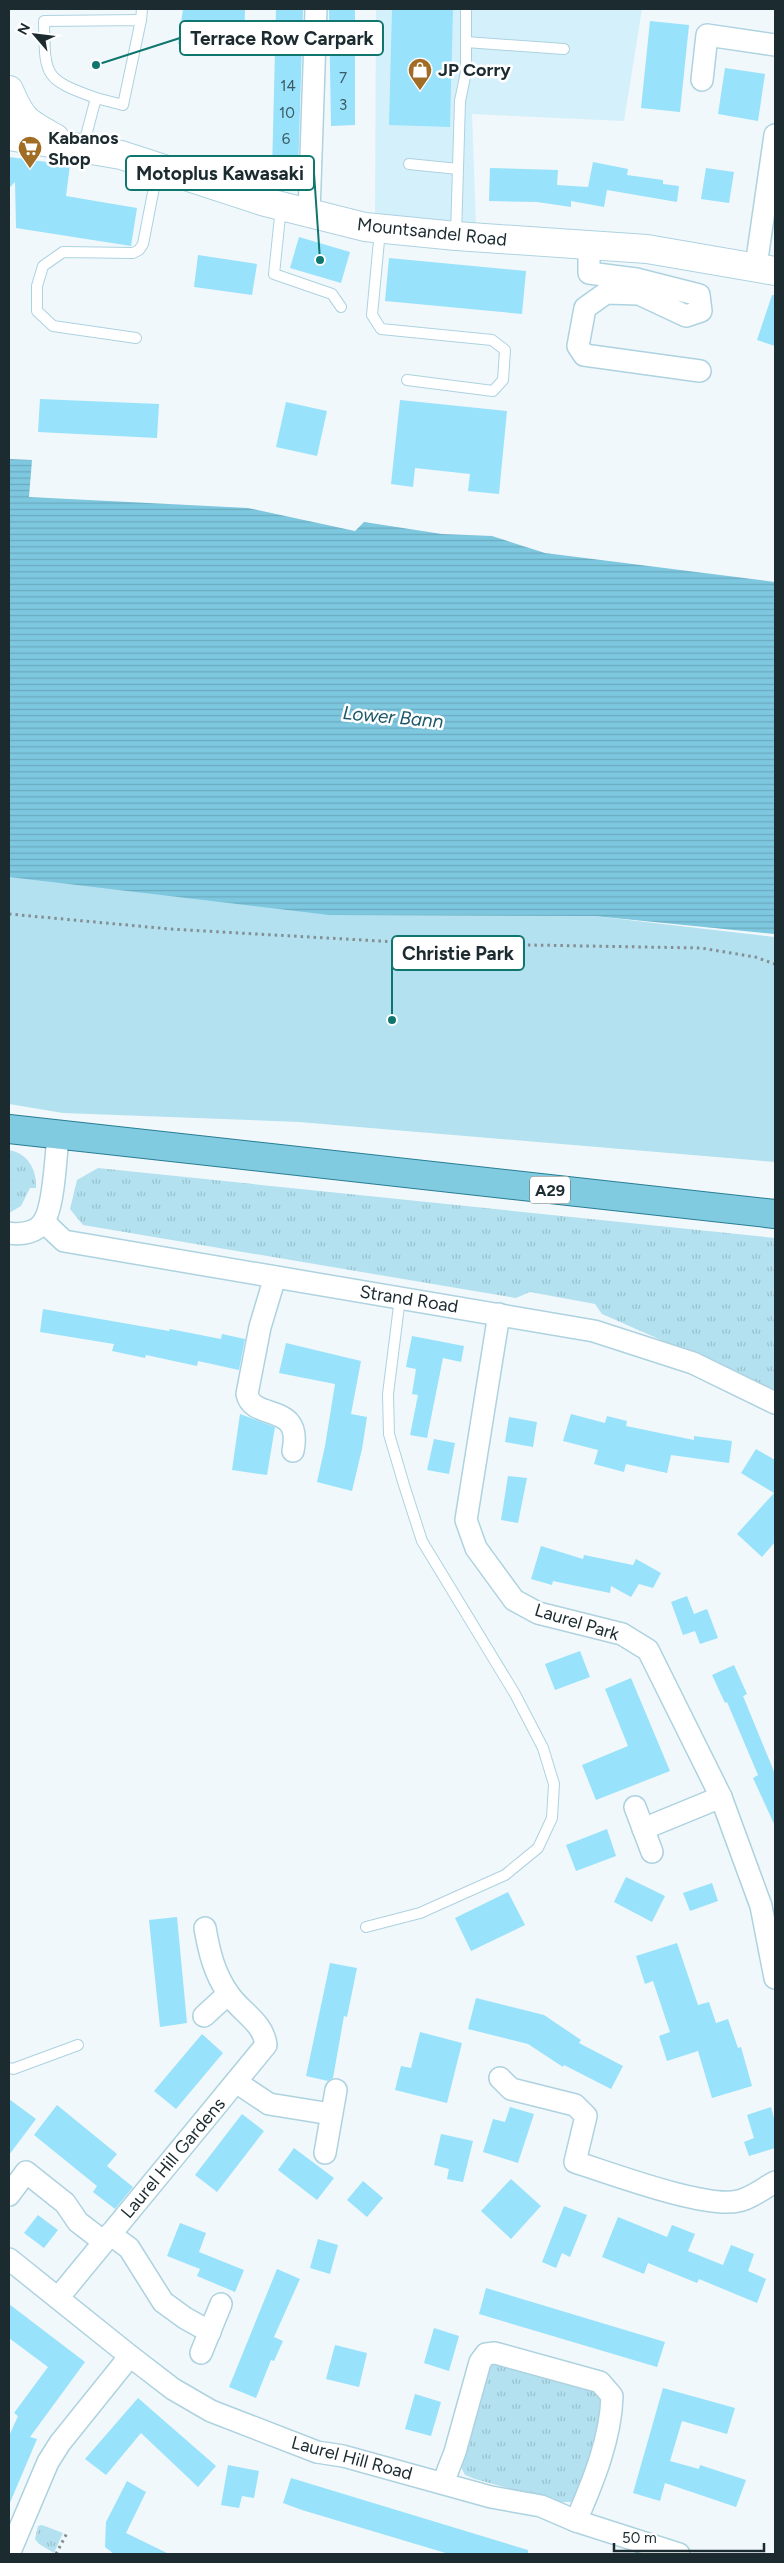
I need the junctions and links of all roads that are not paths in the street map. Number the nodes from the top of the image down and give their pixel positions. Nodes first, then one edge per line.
1 (142, 9) edge
2 (316, 9) edge
3 (466, 9) edge
4 (141, 20) junction
5 (466, 42) junction
6 (775, 45) edge
7 (564, 49) dead end
8 (702, 80) dead end
9 (9, 90) edge
10 (96, 98) junction
11 (775, 135) edge
12 (9, 136) edge
13 (75, 147) junction
14 (409, 164) dead end
15 (158, 166) junction
16 (458, 169) junction
17 (281, 206) junction
18 (309, 213) junction
19 (380, 229) junction
20 (456, 236) junction
21 (589, 246) junction
22 (766, 269) edge
23 (341, 307) dead end
24 (136, 338) dead end
25 (700, 371) dead end
26 (407, 380) dead end
27 (9, 1129) edge
28 (58, 1135) junction
29 (775, 1214) edge
30 (44, 1222) junction
31 (9, 1233) edge
32 (275, 1277) junction
33 (400, 1298) junction
34 (499, 1314) junction
35 (773, 1401) edge
36 (293, 1451) dead end
37 (720, 1798) junction
38 (635, 1807) dead end
39 (644, 1829) junction
40 (652, 1852) dead end
41 (366, 1927) dead end
42 (205, 1928) dead end
43 (775, 1978) edge
44 (228, 1994) junction
45 (204, 2016) dead end
46 (78, 2045) dead end
47 (9, 2068) edge
48 (500, 2078) dead end
49 (236, 2082) junction
50 (336, 2090) dead end
51 (331, 2114) junction
52 (325, 2153) dead end
53 (775, 2182) edge
54 (9, 2195) edge
55 (107, 2238) junction
56 (9, 2259) edge
57 (58, 2298) junction
58 (221, 2304) dead end
59 (210, 2332) junction
60 (202, 2353) dead end
61 (130, 2356) junction
62 (443, 2483) junction
63 (576, 2520) junction
64 (16, 2552) edge
65 (679, 2554) edge

1 - 4 lane
2 - 18 street
3 - 5 lane
4 - 10 lane
4 - 10 lane
5 - 7 lane
5 - 16 lane
6 - 8 street
9 - 13 street
10 - 13 lane
11 - 22 street
12 - 13 street, Mountsandel Road
13 - 15 street, Mountsandel Road
14 - 16 lane
15 - 17 street, Mountsandel Road
15 - 24 lane
16 - 20 lane
17 - 18 street, Mountsandel Road
17 - 23 lane
18 - 19 street, Mountsandel Road
19 - 20 street, Mountsandel Road
19 - 26 lane
20 - 21 street, Mountsandel Road
21 - 22 street, Mountsandel Road
21 - 25 street
27 - 28 main road, A29
28 - 29 main road, A29
28 - 30 street
30 - 31 street
30 - 32 street, Strand Road
32 - 33 street, Strand Road
32 - 36 street
33 - 34 street, Strand Road
33 - 41 lane
34 - 35 street, Strand Road
34 - 37 street, Laurel Park
37 - 39 street
37 - 43 street, Laurel Park
38 - 39 street
39 - 40 street
42 - 44 street, Laurel Hill Gardens
44 - 45 street
44 - 49 street, Laurel Hill Gardens
46 - 47 lane
48 - 53 street
49 - 51 street, Laurel Hill Gardens
49 - 55 street, Laurel Hill Gardens
50 - 51 street
51 - 52 street
54 - 55 street, Laurel Hill Gardens
55 - 57 street, Laurel Hill Gardens
55 - 59 street, Laurel Hill Gardens
56 - 57 street, Laurel Hill Road
57 - 61 street, Laurel Hill Road
58 - 59 street
59 - 60 street
61 - 62 street, Laurel Hill Road
61 - 64 street
62 - 63 street, Laurel Hill Road
62 - 63 street
63 - 65 street, Laurel Hill Road

